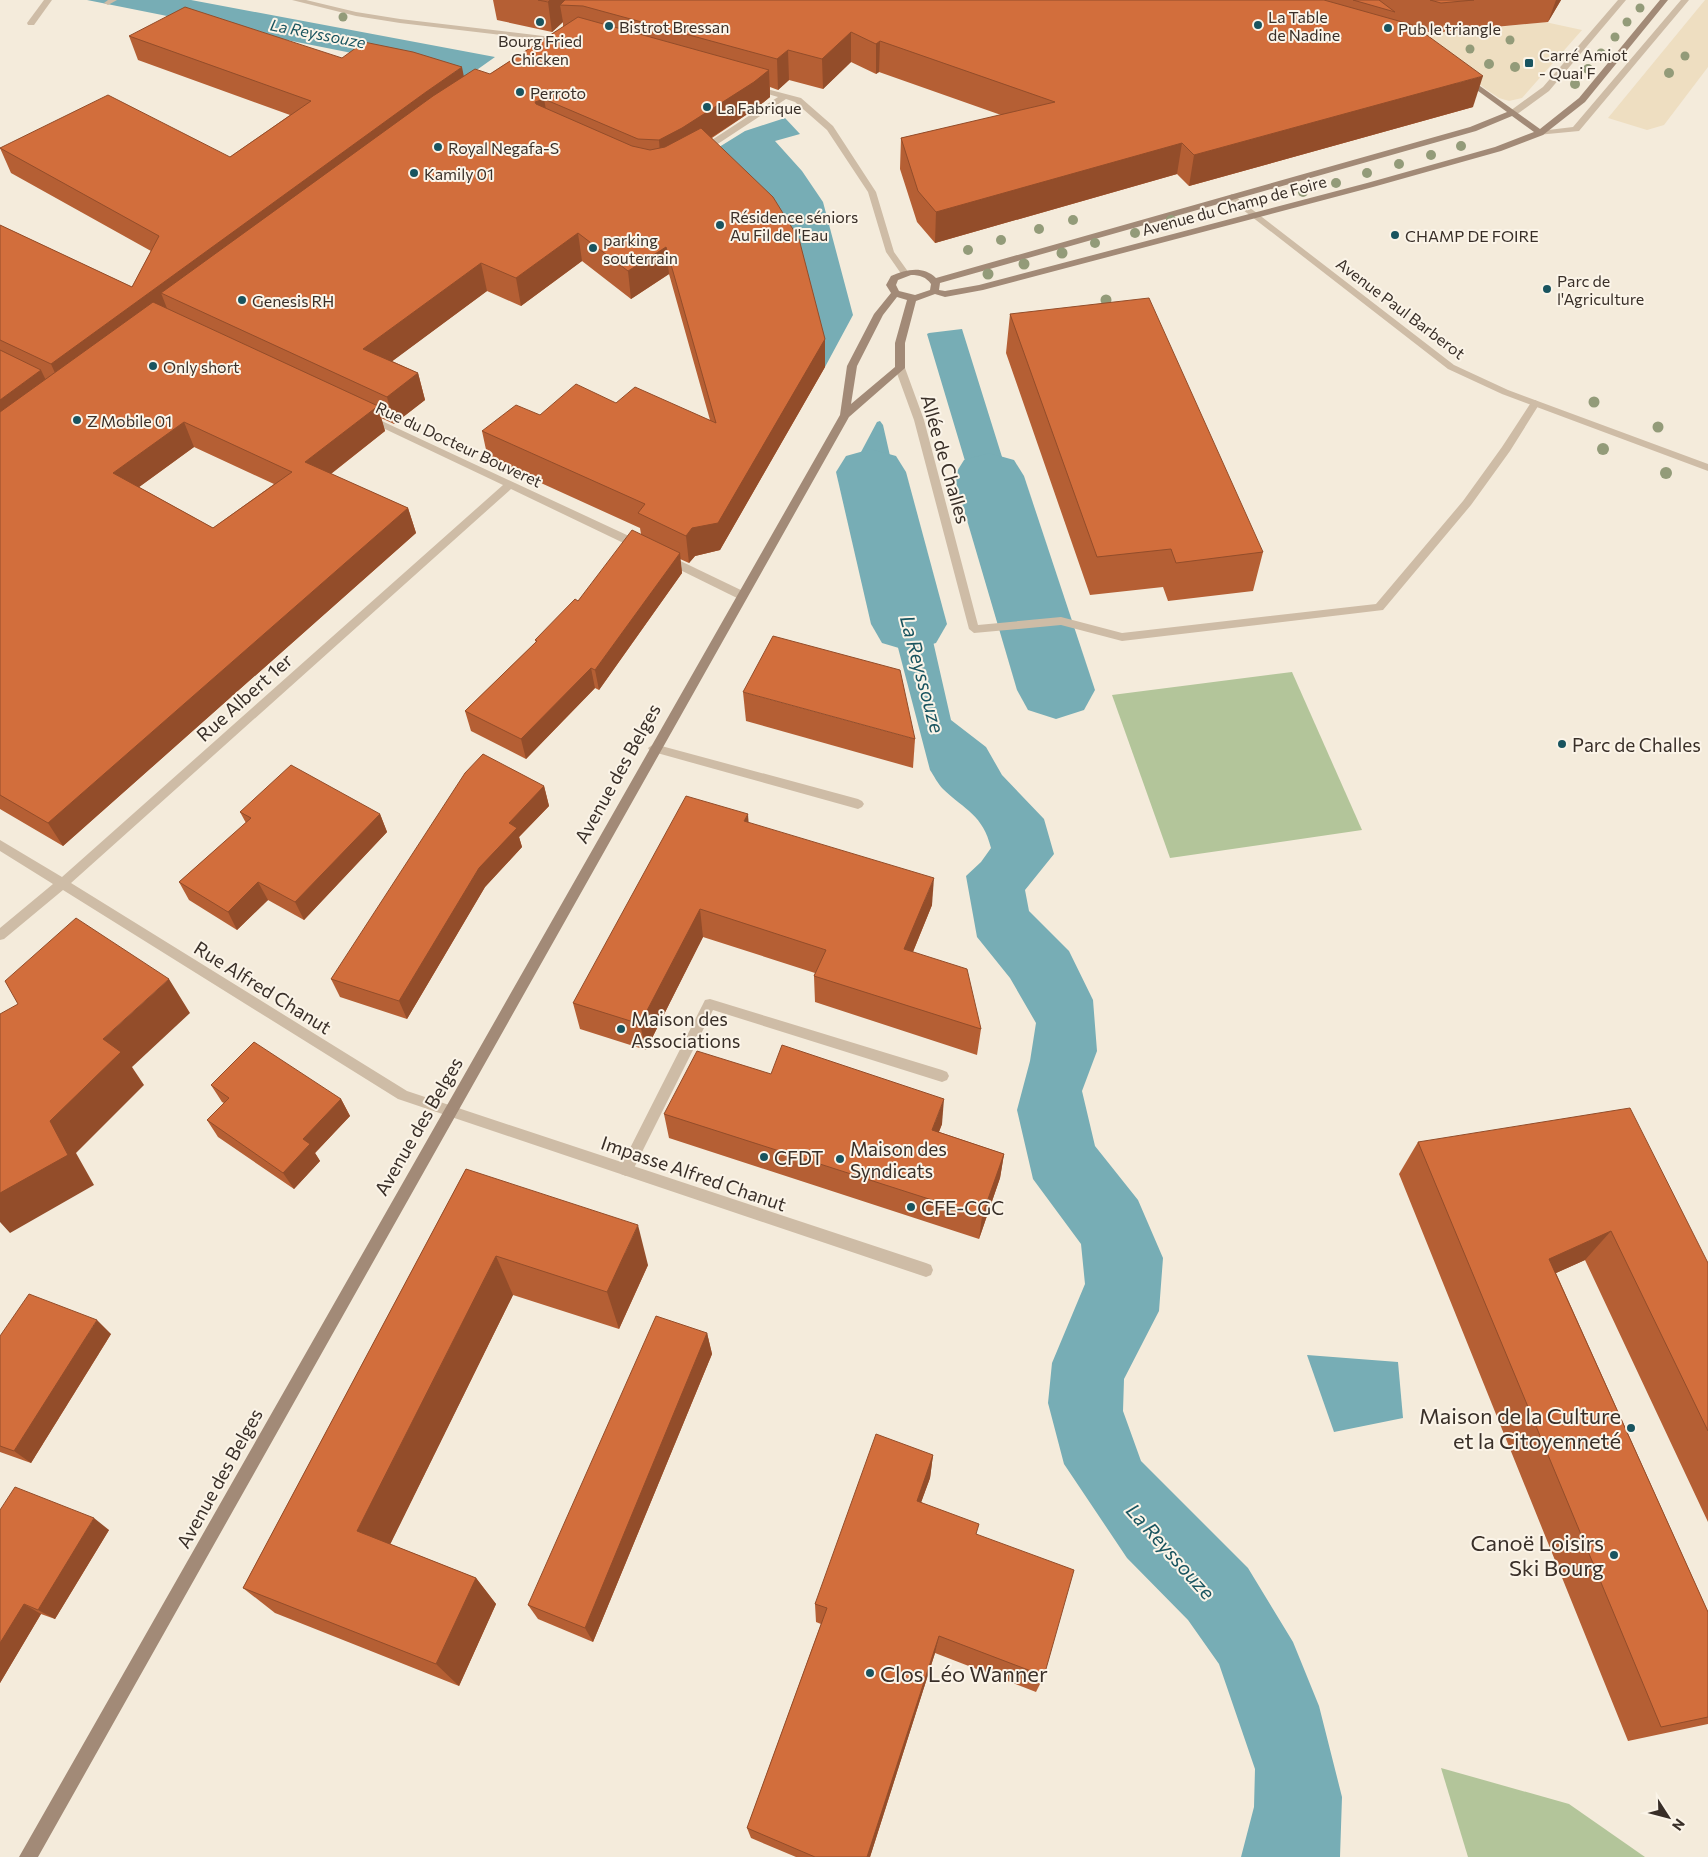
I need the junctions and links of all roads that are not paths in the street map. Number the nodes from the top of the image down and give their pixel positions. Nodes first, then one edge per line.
1 (48, 0) edge
2 (296, 0) edge
3 (1622, 0) edge
4 (1664, 0) edge
5 (1685, 0) edge
6 (31, 23) dead end
7 (559, 33) edge
8 (571, 39) edge
9 (549, 43) junction
10 (1462, 75) edge
11 (748, 86) edge
12 (785, 96) junction
13 (1513, 113) junction
14 (1540, 133) junction
15 (696, 154) edge
16 (1232, 197) junction
17 (1256, 215) junction
18 (904, 273) junction
19 (934, 286) junction
20 (896, 293) junction
21 (912, 298) junction
22 (900, 368) junction
23 (1534, 404) junction
24 (359, 414) edge
25 (845, 414) junction
26 (1708, 468) edge
27 (511, 484) junction
28 (742, 595) junction
29 (654, 748) junction
30 (858, 804) dead end
31 (0, 846) edge
32 (62, 884) junction
33 (0, 935) edge
34 (942, 1076) dead end
35 (450, 1111) junction
36 (626, 1170) junction
37 (926, 1270) dead end
38 (28, 1857) edge

1 - 6 street
2 - 9 street
3 - 13 street
4 - 14 main road, Avenue du Champ de Foire
5 - 14 street
7 - 9 main road
8 - 9 street
10 - 13 main road
11 - 12 street
12 - 15 street
12 - 18 street
13 - 14 main road
13 - 16 main road, Avenue du Champ de Foire
14 - 17 main road, Avenue du Champ de Foire
16 - 17 street, Avenue Paul Barberot
16 - 19 main road, Avenue du Champ de Foire
17 - 19 main road, Avenue du Champ de Foire
17 - 23 street, Avenue Paul Barberot
18 - 19 main road
18 - 20 main road
19 - 21 main road
20 - 21 main road
20 - 25 main road, Avenue des Belges
21 - 22 main road, Allée de Challes
22 - 23 street, Allée de Challes
22 - 25 main road, Avenue des Belges
23 - 26 street, Avenue Paul Barberot
24 - 27 street, Rue du Docteur Bouveret
25 - 28 main road, Avenue des Belges
27 - 28 street, Rue du Docteur Bouveret
27 - 32 street, Rue Albert 1er
28 - 29 main road, Avenue des Belges
29 - 30 street
29 - 35 main road, Avenue des Belges
31 - 32 street, Rue Alfred Chanut
32 - 33 street, Rue Albert 1er
32 - 35 street, Rue Alfred Chanut
34 - 36 street
35 - 36 street, Impasse Alfred Chanut
35 - 38 main road, Avenue des Belges
36 - 37 street, Impasse Alfred Chanut

